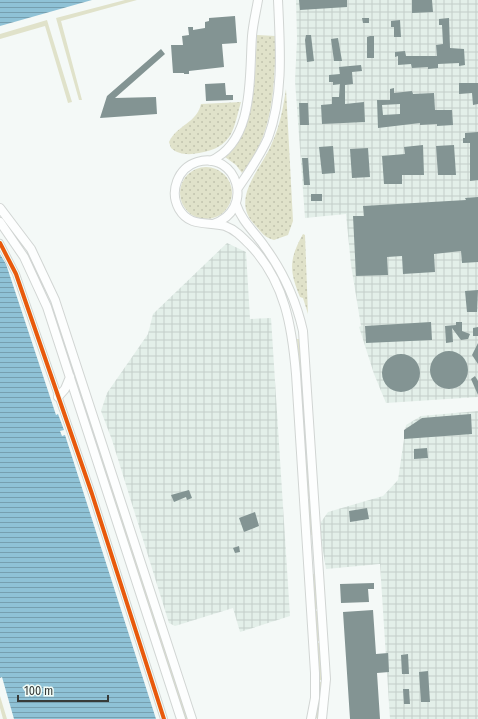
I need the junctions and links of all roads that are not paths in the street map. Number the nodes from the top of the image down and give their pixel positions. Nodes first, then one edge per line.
1 (258, 0) edge
2 (278, 0) edge
3 (210, 161) junction
4 (238, 188) junction
5 (236, 204) junction
6 (0, 208) edge
7 (0, 222) edge
8 (213, 224) junction
9 (0, 243) edge
10 (274, 278) junction
11 (47, 307) junction
12 (303, 331) junction
13 (68, 340) junction
14 (70, 377) junction
15 (58, 397) junction
16 (164, 719) edge
17 (181, 719) edge
18 (192, 719) edge
19 (311, 719) edge
20 (322, 719) edge

1 - 3 main road
2 - 4 main road
3 - 4 main road
3 - 8 main road
4 - 5 main road
5 - 8 main road
5 - 12 main road
6 - 13 main road
7 - 11 main road
8 - 10 main road
9 - 15 street
10 - 12 main road
10 - 19 main road
11 - 13 main road
11 - 14 main road
12 - 20 main road
13 - 18 main road
14 - 15 main road
14 - 17 main road
15 - 16 street

